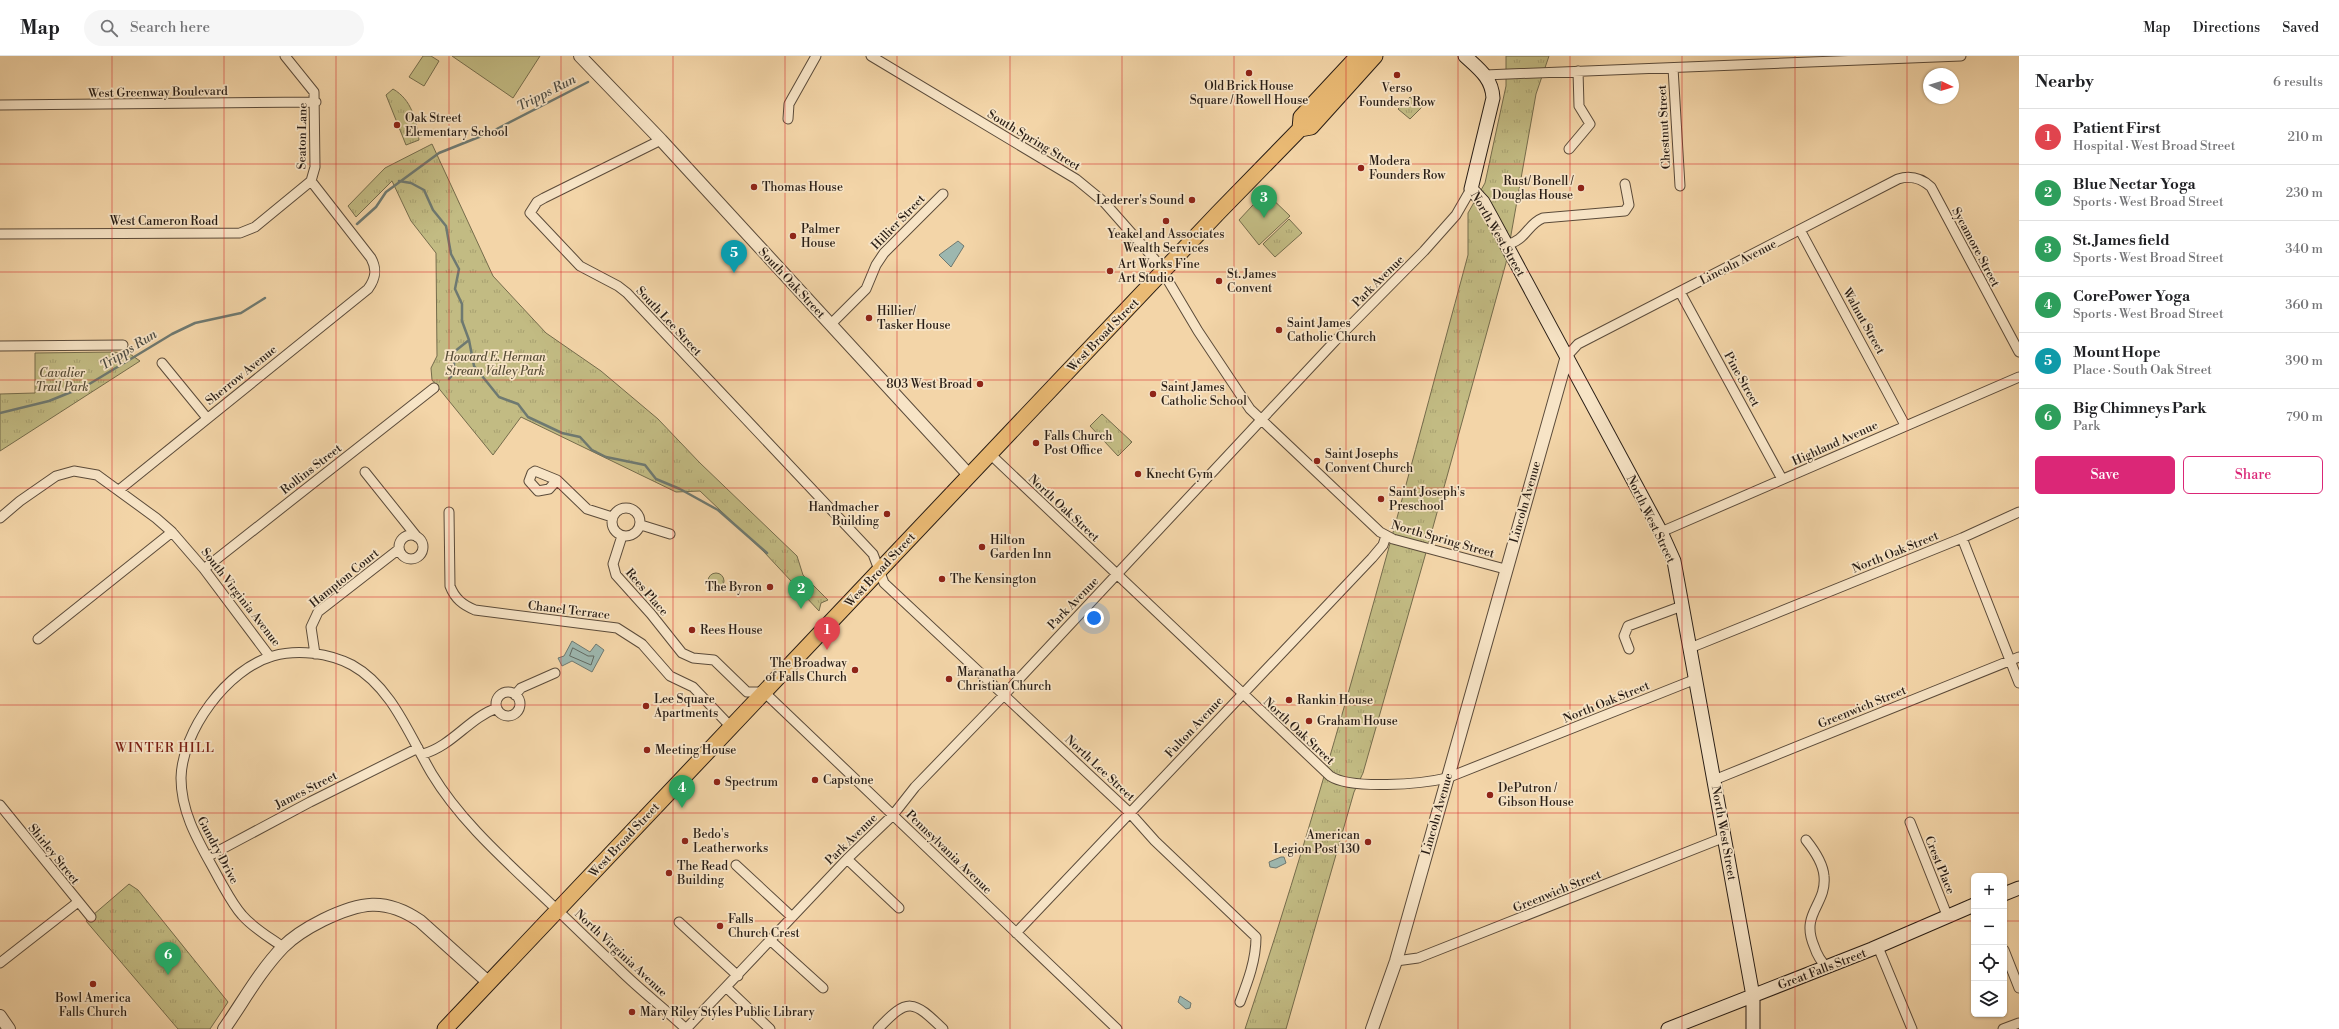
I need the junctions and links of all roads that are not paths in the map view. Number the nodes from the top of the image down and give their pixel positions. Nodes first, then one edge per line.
1 (285, 56) edge
2 (580, 56) edge
3 (816, 56) edge
4 (871, 56) edge
5 (1358, 56) edge
6 (1375, 56) edge
7 (1465, 56) edge
8 (1961, 56) edge
9 (1673, 68) junction
10 (1578, 71) junction
11 (1485, 75) junction
12 (316, 102) junction
13 (0, 105) edge
14 (788, 119) dead end
15 (1300, 129) junction
16 (661, 140) junction
17 (1569, 149) dead end
18 (1918, 178) joint
19 (311, 181) junction
20 (1625, 184) dead end
21 (1680, 186) dead end
22 (1472, 189) junction
23 (943, 194) dead end
24 (1800, 230) junction
25 (0, 234) edge
26 (1506, 245) junction
27 (1162, 272) junction
28 (375, 277) joint
29 (1680, 292) junction
30 (830, 325) junction
31 (123, 345) dead end
32 (0, 346) edge
33 (2019, 352) edge
34 (1567, 356) junction
35 (162, 363) dead end
36 (2019, 376) edge
37 (434, 388) dead end
38 (207, 418) junction
39 (1261, 422) junction
40 (1905, 424) junction
41 (989, 453) junction
42 (365, 472) dead end
43 (969, 475) junction
44 (1782, 479) junction
45 (557, 480) dead end
46 (119, 490) junction
47 (449, 512) dead end
48 (2019, 512) edge
49 (612, 517) junction
50 (0, 518) edge
51 (641, 525) junction
52 (172, 532) junction
53 (1661, 532) junction
54 (670, 534) dead end
55 (622, 536) junction
56 (1386, 536) junction
57 (417, 537) junction
58 (1962, 538) junction
59 (399, 549) junction
60 (204, 568) junction
61 (1506, 569) junction
62 (879, 570) junction
63 (1117, 575) junction
64 (1682, 606) junction
65 (38, 639) dead end
66 (1690, 648) junction
67 (1629, 649) dead end
68 (315, 654) junction
69 (270, 657) junction
70 (2019, 657) edge
71 (2010, 660) junction
72 (555, 673) dead end
73 (1696, 679) junction
74 (2019, 683) edge
75 (764, 692) junction
76 (1242, 694) junction
77 (515, 695) junction
78 (1004, 695) junction
79 (497, 708) junction
80 (730, 727) junction
81 (420, 751) junction
82 (1447, 778) junction
83 (1714, 780) junction
84 (0, 805) edge
85 (1130, 813) junction
86 (893, 815) junction
87 (1910, 822) dead end
88 (1725, 837) junction
89 (1806, 840) dead end
90 (207, 857) junction
91 (847, 859) junction
92 (736, 865) dead end
93 (2019, 888) edge
94 (2007, 893) edge
95 (78, 902) junction
96 (1971, 906) edge
97 (899, 908) dead end
98 (557, 910) junction
99 (91, 916) dead end
100 (1947, 916) junction
101 (792, 917) junction
102 (679, 922) dead end
103 (1016, 933) junction
104 (770, 940) junction
105 (283, 947) junction
106 (1878, 947) junction
107 (2007, 958) edge
108 (1396, 961) junction
109 (0, 963) edge
110 (1827, 967) junction
111 (738, 976) junction
112 (488, 982) junction
113 (727, 988) junction
114 (823, 988) dead end
115 (2019, 988) edge
116 (1753, 996) junction
117 (1240, 1002) dead end
118 (0, 1016) edge
119 (2019, 1023) edge
120 (10, 1029) edge
121 (224, 1029) edge
122 (445, 1029) edge
123 (686, 1029) edge
124 (770, 1029) edge
125 (878, 1029) edge
126 (943, 1029) edge
127 (1117, 1029) edge
128 (1372, 1029) edge
129 (1668, 1029) edge
130 (1753, 1029) edge
131 (1912, 1029) edge
132 (2003, 1029) edge

1 - 12 street, Seaton Lane
2 - 16 street, South Oak Street
3 - 14 street
4 - 27 street, South Spring Street
5 - 15 main road, West Broad Street
6 - 15 main road, West Broad Street
7 - 11 main road, North West Street
8 - 9 street
9 - 10 street
9 - 21 street, Chestnut Street
10 - 11 street
10 - 17 street
11 - 22 main road, North West Street
12 - 13 street, West Greenway Boulevard
12 - 19 street, Seaton Lane
15 - 27 main road, West Broad Street
16 - 30 street, South Oak Street
16 - 62 street, South Lee Street
18 - 24 street, Lincoln Avenue
18 - 33 street, Sycamore Street
19 - 25 street, West Cameron Road
19 - 28 street, Seaton Lane
20 - 26 street
22 - 26 main road, North West Street
22 - 39 street, Park Avenue
23 - 30 street, Hillier Street
24 - 29 street, Lincoln Avenue
24 - 40 street, Walnut Street
26 - 34 main road, North West Street
27 - 39 street, North Spring Street
27 - 41 main road, West Broad Street
28 - 38 street, Sherrow Avenue
29 - 34 street, Lincoln Avenue
29 - 44 street, Pine Street
30 - 43 street, South Oak Street
31 - 32 street
34 - 53 main road, North West Street
34 - 61 street, Lincoln Avenue
35 - 38 street
36 - 40 street, Highland Avenue
37 - 60 street, Rollins Street
38 - 46 street, Sherrow Avenue
39 - 56 street, North Spring Street
39 - 63 street, Park Avenue
40 - 44 street, Highland Avenue
41 - 43 main road, West Broad Street
41 - 63 street, North Oak Street
42 - 57 street
43 - 62 main road, West Broad Street
44 - 53 street, Highland Avenue
45 - 49 street
46 - 50 street, South Virginia Avenue
46 - 52 street, South Virginia Avenue
47 - 80 street, Chanel Terrace
48 - 58 street, North Oak Street
49 - 51 street
49 - 55 street
51 - 54 street
51 - 55 street
52 - 60 street, South Virginia Avenue
52 - 65 street
53 - 64 main road, North West Street
55 - 75 street, Rees Place
56 - 61 street, North Spring Street
56 - 76 street, Fulton Avenue
57 - 59 street, Hampton Court
57 - 59 street
58 - 66 street, North Oak Street
58 - 71 street
59 - 68 street, Hampton Court
60 - 69 street, South Virginia Avenue
61 - 82 street, Lincoln Avenue
62 - 75 main road, West Broad Street
62 - 78 street, North Lee Street
63 - 76 street, North Oak Street
63 - 78 street, Park Avenue
64 - 66 main road, North West Street
64 - 67 street
66 - 73 main road, North West Street
68 - 69 street, South Virginia Avenue
68 - 81 street, South Virginia Avenue
69 - 90 street, Gundry Drive
70 - 71 street, Greenwich Street
71 - 74 street
71 - 83 street, Greenwich Street
72 - 77 street
73 - 82 street, North Oak Street
73 - 83 main road, North West Street
75 - 80 main road, West Broad Street
75 - 86 street, Pennsylvania Avenue
76 - 82 street, North Oak Street
76 - 85 street, Fulton Avenue
77 - 79 street
77 - 79 street
78 - 85 street, North Lee Street
78 - 86 street, Park Avenue
79 - 81 street, James Street
80 - 98 main road, West Broad Street
81 - 90 street, James Street
81 - 98 street, South Virginia Avenue
82 - 108 street, Lincoln Avenue
83 - 88 main road, North West Street
84 - 95 street, Shirley Street
85 - 103 street, Fulton Avenue
85 - 117 street, North Lee Street
86 - 91 street, Park Avenue
86 - 103 street, Pennsylvania Avenue
87 - 100 street, Crest Place
88 - 108 street, Greenwich Street
88 - 116 main road, North West Street
89 - 110 street
90 - 105 street, Gundry Drive
91 - 97 street
91 - 101 street, Park Avenue
92 - 101 street
93 - 94 main road
95 - 99 street, Shirley Street
95 - 109 street
96 - 100 main road, Great Falls Street
98 - 112 main road, West Broad Street
98 - 123 street, North Virginia Avenue
100 - 106 main road, Great Falls Street
101 - 104 street, Park Avenue
102 - 111 street
103 - 127 street, Pennsylvania Avenue
104 - 111 street, Park Avenue
104 - 114 street
105 - 112 street
105 - 121 street
106 - 110 main road, Great Falls Street
106 - 131 street
107 - 115 street
108 - 128 street, Lincoln Avenue
110 - 116 main road, Great Falls Street
111 - 113 street, Park Avenue
112 - 122 main road, West Broad Street
113 - 123 street, Park Avenue
113 - 124 street
116 - 129 main road, Great Falls Street
116 - 130 main road, North West Street
118 - 120 street
119 - 132 street
125 - 126 street

